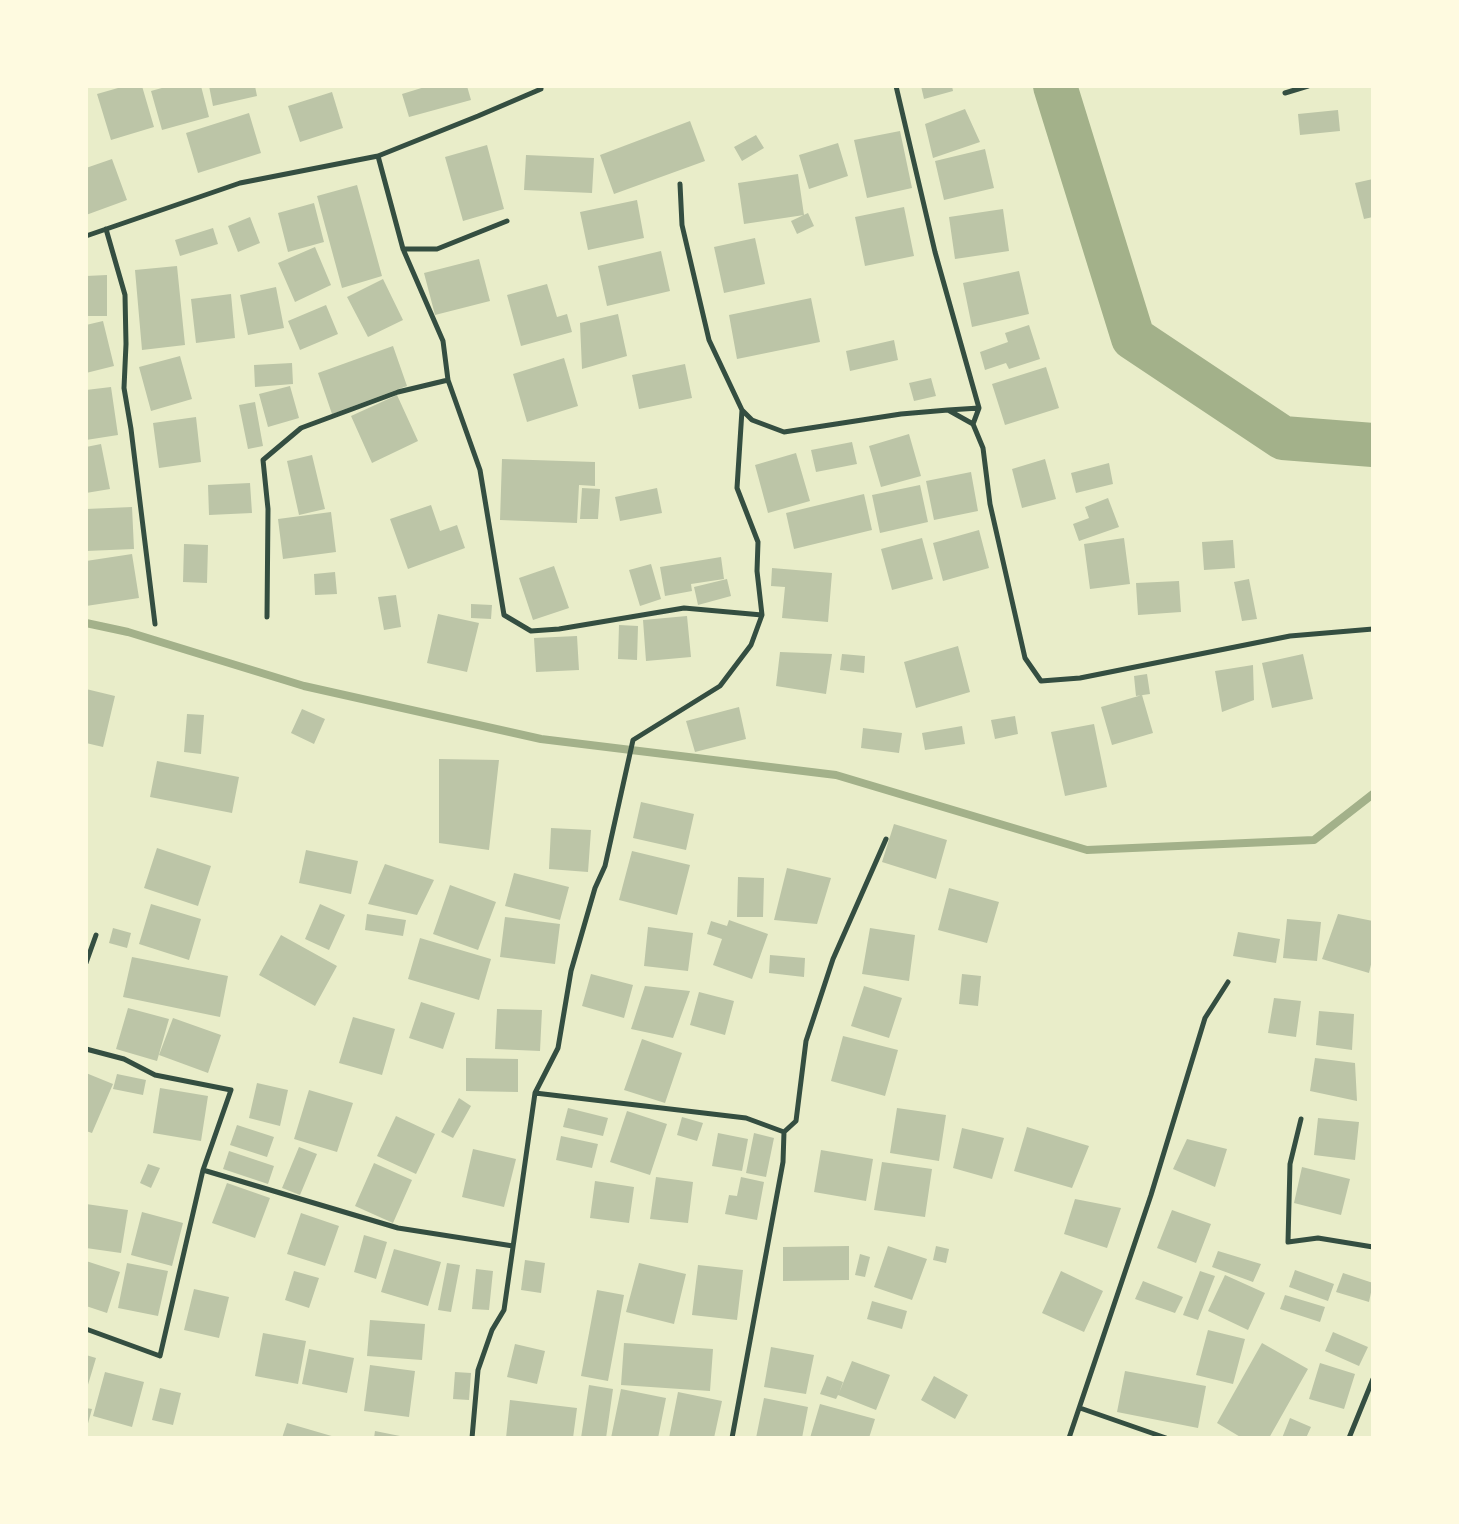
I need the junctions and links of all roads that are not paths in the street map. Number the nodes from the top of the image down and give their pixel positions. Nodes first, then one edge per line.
1 (549, 86) edge
2 (896, 86) edge
3 (1308, 86) edge
4 (541, 88) edge
5 (1286, 93) dead end
6 (378, 156) junction
7 (680, 184) dead end
8 (507, 221) dead end
9 (106, 230) junction
10 (86, 236) edge
11 (403, 249) junction
12 (448, 380) junction
13 (979, 408) junction
14 (742, 410) junction
15 (948, 410) junction
16 (972, 424) junction
17 (762, 615) junction
18 (268, 617) dead end
19 (155, 624) dead end
20 (1373, 629) edge
21 (886, 839) dead end
22 (96, 935) dead end
23 (86, 963) edge
24 (1228, 982) dead end
25 (86, 1048) edge
26 (535, 1093) junction
27 (1301, 1119) dead end
28 (784, 1132) junction
29 (204, 1170) junction
30 (513, 1246) junction
31 (1373, 1247) edge
32 (86, 1329) edge
33 (1373, 1379) edge
34 (1080, 1408) junction
35 (472, 1438) edge
36 (732, 1438) edge
37 (1069, 1438) edge
38 (1166, 1438) edge
39 (1349, 1438) edge

1 - 4 street
2 - 13 street
3 - 5 street
4 - 6 street
6 - 9 street
6 - 11 street
7 - 14 street
8 - 11 street
9 - 10 street
9 - 19 street
11 - 12 street
12 - 17 street
12 - 18 street
13 - 15 street
13 - 16 street
14 - 15 street
14 - 17 street
15 - 16 street
16 - 20 street
17 - 26 street
21 - 28 street
22 - 23 street
24 - 34 street
25 - 29 street
26 - 28 street
26 - 30 street
27 - 31 street
28 - 36 street
29 - 30 street
29 - 32 street
30 - 35 street
33 - 39 street
34 - 37 street
34 - 38 street

